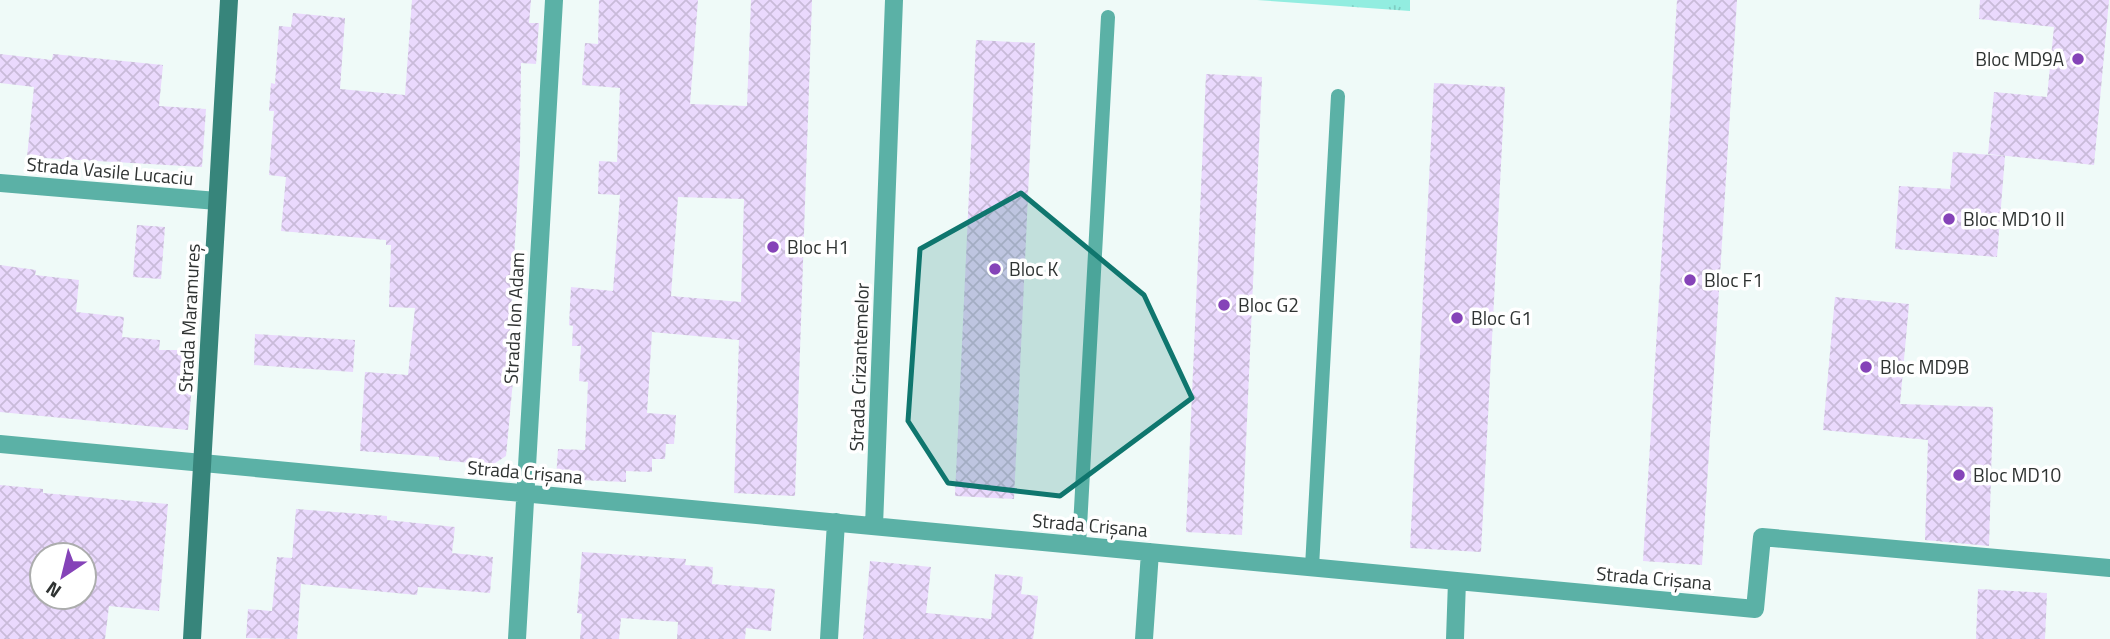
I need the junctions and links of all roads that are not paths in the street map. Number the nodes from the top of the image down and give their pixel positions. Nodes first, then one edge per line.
1 (229, 0) edge
2 (554, 0) edge
3 (894, 0) edge
4 (1108, 17) dead end
5 (1338, 96) dead end
6 (0, 183) edge
7 (217, 201) junction
8 (0, 444) edge
9 (202, 463) junction
10 (525, 493) junction
11 (836, 522) junction
12 (874, 526) junction
13 (1080, 545) junction
14 (1150, 552) junction
15 (1312, 567) junction
16 (2110, 568) edge
17 (1457, 581) junction
18 (192, 639) edge
19 (517, 639) edge
20 (829, 639) edge
21 (1144, 639) edge
22 (1455, 639) edge

1 - 7 street, Strada Maramureș
2 - 10 street, Strada Ion Adam
3 - 12 street, Strada Crizantemelor
4 - 13 lane
5 - 15 lane
6 - 7 street, Strada Vasile Lucaciu
7 - 9 street, Strada Maramureș
8 - 9 street, Strada Crișana
9 - 10 street, Strada Crișana
9 - 18 street, Strada Maramureș
10 - 11 street, Strada Crișana
10 - 19 street, Strada Ion Adam
11 - 12 street, Strada Crișana
11 - 20 street
12 - 13 street, Strada Crișana
13 - 14 street, Strada Crișana
14 - 15 street, Strada Crișana
14 - 21 street
15 - 17 street, Strada Crișana
16 - 17 street, Strada Crișana
17 - 22 street

